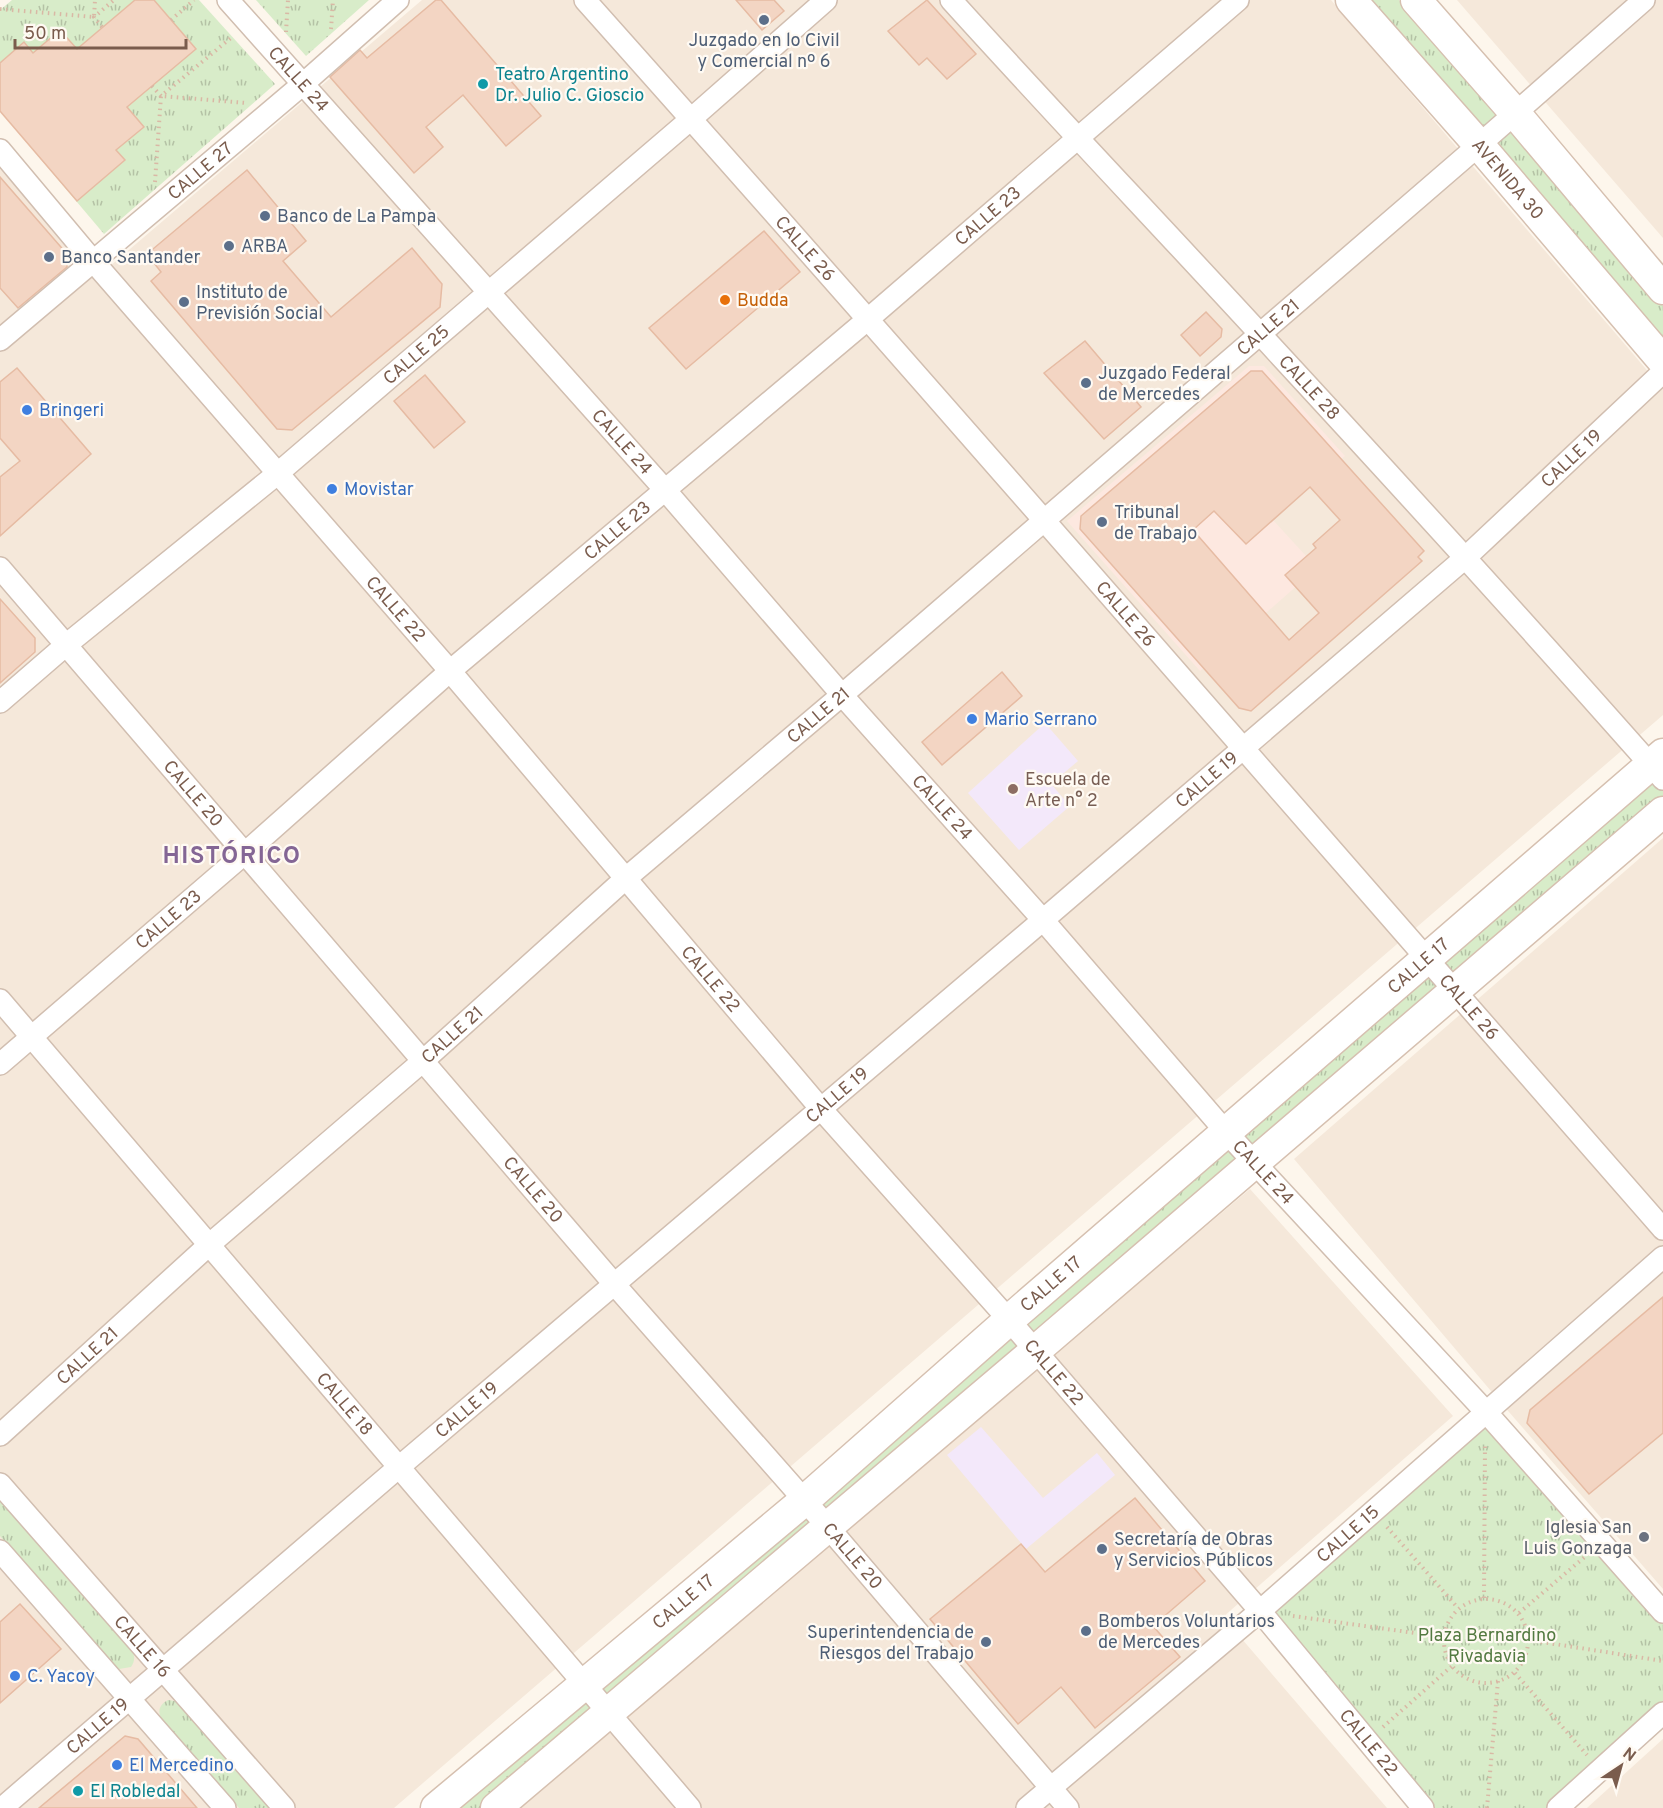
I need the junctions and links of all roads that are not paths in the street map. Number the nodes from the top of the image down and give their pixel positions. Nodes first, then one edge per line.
1 (228, 0) edge
2 (398, 0) edge
3 (585, 0) edge
4 (826, 0) edge
5 (951, 0) edge
6 (1239, 0) edge
7 (1351, 0) edge
8 (1416, 0) edge
9 (1644, 0) edge
10 (303, 84) junction
11 (1515, 113) junction
12 (691, 119) junction
13 (1077, 139) junction
14 (1479, 145) junction
15 (0, 150) edge
16 (93, 261) junction
17 (1663, 289) edge
18 (489, 290) junction
19 (867, 320) junction
20 (1260, 333) junction
21 (0, 340) edge
22 (1663, 360) edge
23 (1663, 372) edge
24 (277, 474) junction
25 (666, 491) junction
26 (1045, 520) junction
27 (1465, 558) junction
28 (0, 568) edge
29 (66, 645) junction
30 (450, 671) junction
31 (842, 695) junction
32 (0, 702) edge
33 (1242, 748) junction
34 (1659, 766) edge
35 (1663, 812) edge
36 (244, 854) junction
37 (625, 879) junction
38 (1043, 920) junction
39 (1427, 960) junction
40 (1454, 991) junction
41 (0, 1000) edge
42 (31, 1036) junction
43 (423, 1061) junction
44 (0, 1064) edge
45 (821, 1109) junction
46 (1226, 1132) junction
47 (1255, 1162) junction
48 (1663, 1229) edge
49 (210, 1244) junction
50 (1663, 1257) edge
51 (615, 1285) junction
52 (1009, 1320) junction
53 (1035, 1351) junction
54 (1486, 1412) junction
55 (0, 1435) edge
56 (399, 1467) junction
57 (0, 1484) edge
58 (805, 1500) junction
59 (828, 1527) junction
60 (0, 1551) edge
61 (1260, 1611) junction
62 (1663, 1612) edge
63 (164, 1671) junction
64 (585, 1683) junction
65 (130, 1700) junction
66 (609, 1712) junction
67 (1663, 1713) edge
68 (1050, 1788) junction
69 (2, 1808) edge
70 (225, 1808) edge
71 (284, 1808) edge
72 (436, 1808) edge
73 (496, 1808) edge
74 (690, 1808) edge
75 (1027, 1808) edge
76 (1068, 1808) edge
77 (1423, 1808) edge
78 (1558, 1808) edge

1 - 10 street, CALLE 24
2 - 10 street, CALLE 27
3 - 12 street, CALLE 26
4 - 12 street, CALLE 25
5 - 13 street, CALLE 28
6 - 13 street, CALLE 23
7 - 14 main road, AVENIDA 30
8 - 11 main road
9 - 11 street, CALLE 21
10 - 16 street, CALLE 27
10 - 18 street, CALLE 24
11 - 14 street, CALLE 21
11 - 17 main road
12 - 18 street, CALLE 25
12 - 19 street, CALLE 26
13 - 19 street, CALLE 23
13 - 20 street, CALLE 28
14 - 20 street, CALLE 21
14 - 22 main road, AVENIDA 30
15 - 16 street, CALLE 22
16 - 21 street, CALLE 27
16 - 24 street, CALLE 22
18 - 24 street, CALLE 25
18 - 25 street, CALLE 24
19 - 25 street, CALLE 23
19 - 26 street, CALLE 26
20 - 26 street, CALLE 21
20 - 27 street, CALLE 28
23 - 27 street, CALLE 19
24 - 29 street, CALLE 25
24 - 30 street, CALLE 22
25 - 30 street, CALLE 23
25 - 31 street, CALLE 24
26 - 31 street, CALLE 21
26 - 33 street, CALLE 26
27 - 33 street, CALLE 19
27 - 34 street, CALLE 28
28 - 29 street, CALLE 20
29 - 32 street, CALLE 25
29 - 36 street, CALLE 20
30 - 36 street, CALLE 23
30 - 37 street, CALLE 22
31 - 37 street, CALLE 21
31 - 38 street, CALLE 24
33 - 38 street, CALLE 19
33 - 39 street, CALLE 26
34 - 39 main road, CALLE 17
35 - 40 main road, CALLE 17
36 - 42 street, CALLE 23
36 - 43 street, CALLE 20
37 - 43 street, CALLE 21
37 - 45 street, CALLE 22
38 - 45 street, CALLE 19
38 - 46 street, CALLE 24
39 - 40 street, CALLE 26
39 - 46 main road, CALLE 17
40 - 47 main road, CALLE 17
40 - 48 street, CALLE 26
41 - 42 street, CALLE 18
42 - 44 street, CALLE 23
42 - 49 street, CALLE 18
43 - 49 street, CALLE 21
43 - 51 street, CALLE 20
45 - 51 street, CALLE 19
45 - 52 street, CALLE 22
46 - 47 street, CALLE 24
46 - 52 main road, CALLE 17
47 - 53 main road, CALLE 17
47 - 54 street, CALLE 24
49 - 55 street, CALLE 21
49 - 56 street, CALLE 18
50 - 54 street, CALLE 15
51 - 56 street, CALLE 19
51 - 58 street, CALLE 20
52 - 53 street, CALLE 22
52 - 58 main road, CALLE 17
53 - 59 main road, CALLE 17
53 - 61 street, CALLE 22
54 - 61 street, CALLE 15
54 - 62 street, CALLE 24
56 - 63 street, CALLE 19
56 - 64 street, CALLE 18
57 - 63 street, CALLE 16
58 - 59 street, CALLE 20
58 - 64 main road, CALLE 17
59 - 66 main road, CALLE 17
59 - 68 street, CALLE 20
60 - 65 street
61 - 68 street, CALLE 15
61 - 77 street, CALLE 22
63 - 65 street, CALLE 19
63 - 71 street, CALLE 16
64 - 66 street, CALLE 18
64 - 72 main road, CALLE 17
65 - 69 street, CALLE 19
65 - 70 street
66 - 73 main road, CALLE 17
66 - 74 street, CALLE 18
67 - 78 street
68 - 75 street, CALLE 15
68 - 76 street, CALLE 20

